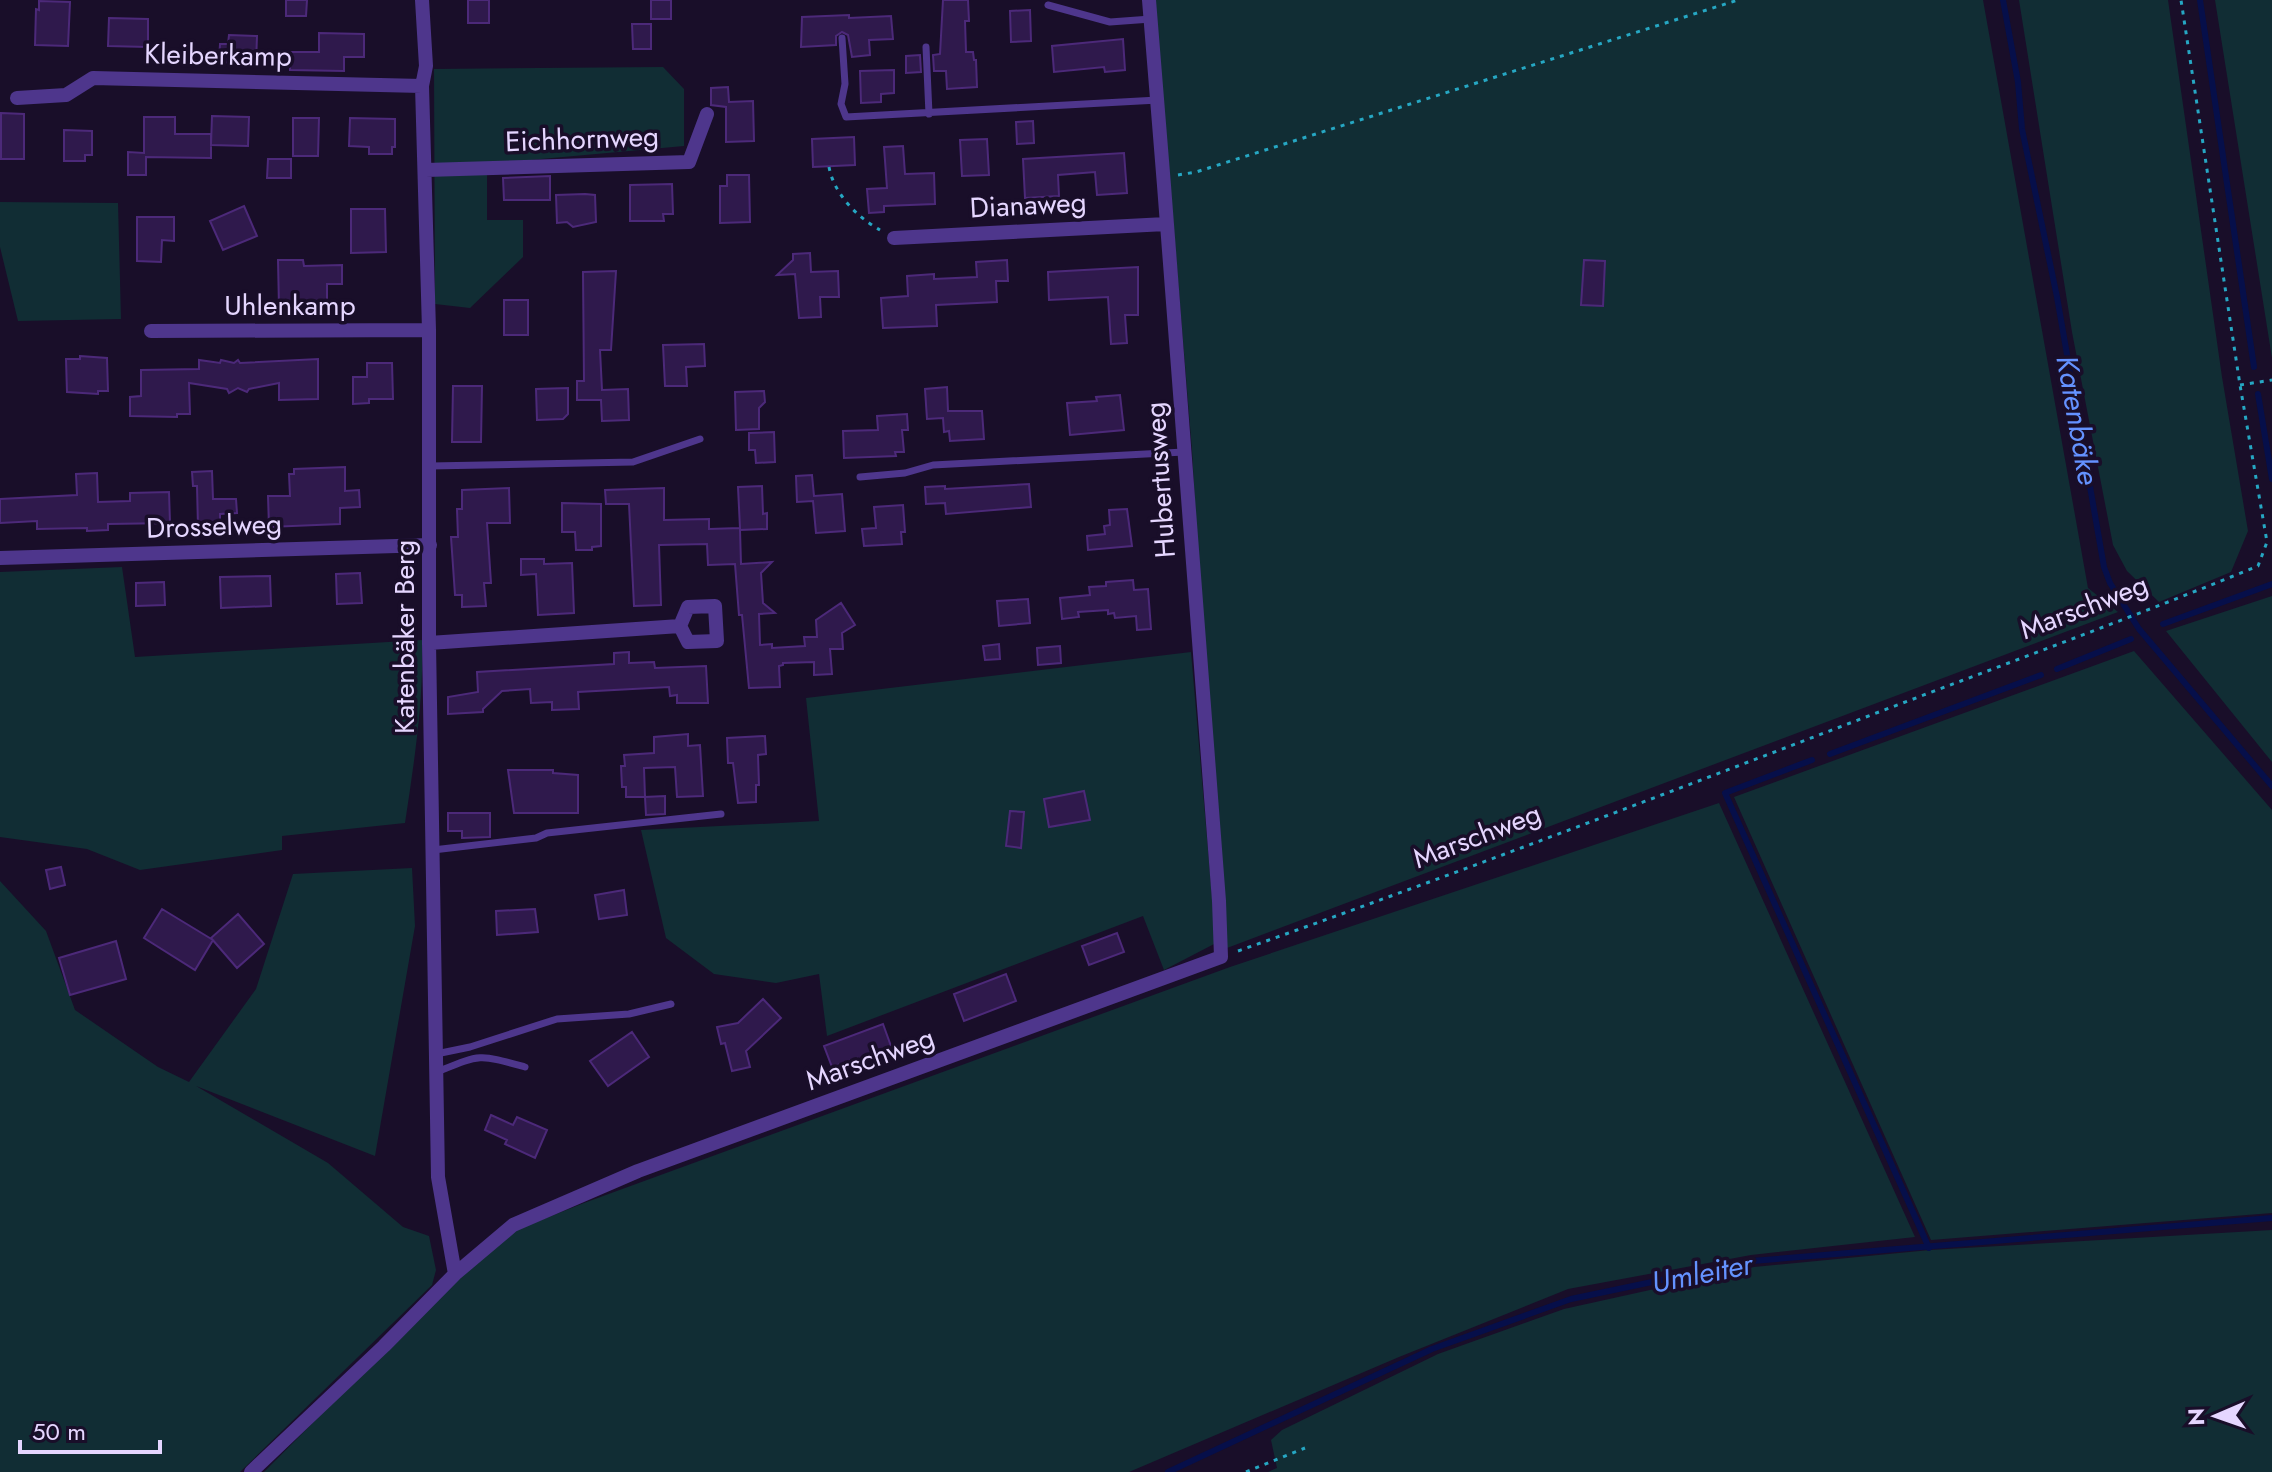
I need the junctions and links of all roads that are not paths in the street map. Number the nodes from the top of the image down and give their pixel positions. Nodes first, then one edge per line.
1 (422, 0) edge
2 (1149, 0) edge
3 (1048, 5) dead end
4 (1151, 19) junction
5 (842, 38) dead end
6 (926, 47) dead end
7 (422, 86) junction
8 (17, 98) dead end
9 (1158, 100) junction
10 (707, 114) dead end
11 (929, 114) junction
12 (426, 170) junction
13 (1166, 224) junction
14 (894, 238) road end
15 (429, 330) junction
16 (151, 331) dead end
17 (700, 439) dead end
18 (1186, 452) junction
19 (430, 466) junction
20 (860, 477) dead end
21 (430, 545) junction
22 (0, 558) edge
23 (680, 626) dead end
24 (429, 643) junction
25 (721, 814) dead end
26 (433, 850) junction
27 (1221, 957) joint
28 (671, 1004) dead end
29 (436, 1054) junction
30 (525, 1067) dead end
31 (437, 1072) junction
32 (455, 1274) junction
33 (251, 1472) edge

1 - 7 street, Katenbäker Berg
2 - 4 street, Hubertusweg
3 - 4 lane
4 - 9 street, Hubertusweg
5 - 11 lane
6 - 11 lane
7 - 8 street, Kleiberkamp
7 - 12 street, Katenbäker Berg
9 - 11 lane
9 - 13 street, Hubertusweg
10 - 12 street, Eichhornweg
12 - 15 street, Katenbäker Berg
13 - 14 street, Dianaweg
13 - 18 street, Hubertusweg
15 - 16 street, Uhlenkamp
15 - 19 street, Katenbäker Berg
17 - 19 lane
18 - 20 lane
18 - 27 street, Hubertusweg
19 - 21 street, Katenbäker Berg
21 - 22 street, Drosselweg
21 - 24 street, Katenbäker Berg
23 - 24 street
24 - 26 street, Katenbäker Berg
25 - 26 lane
26 - 29 street, Katenbäker Berg
27 - 32 street, Marschweg
28 - 29 lane
29 - 31 street, Katenbäker Berg
30 - 31 lane
31 - 32 street, Katenbäker Berg
32 - 33 street, Marschweg

